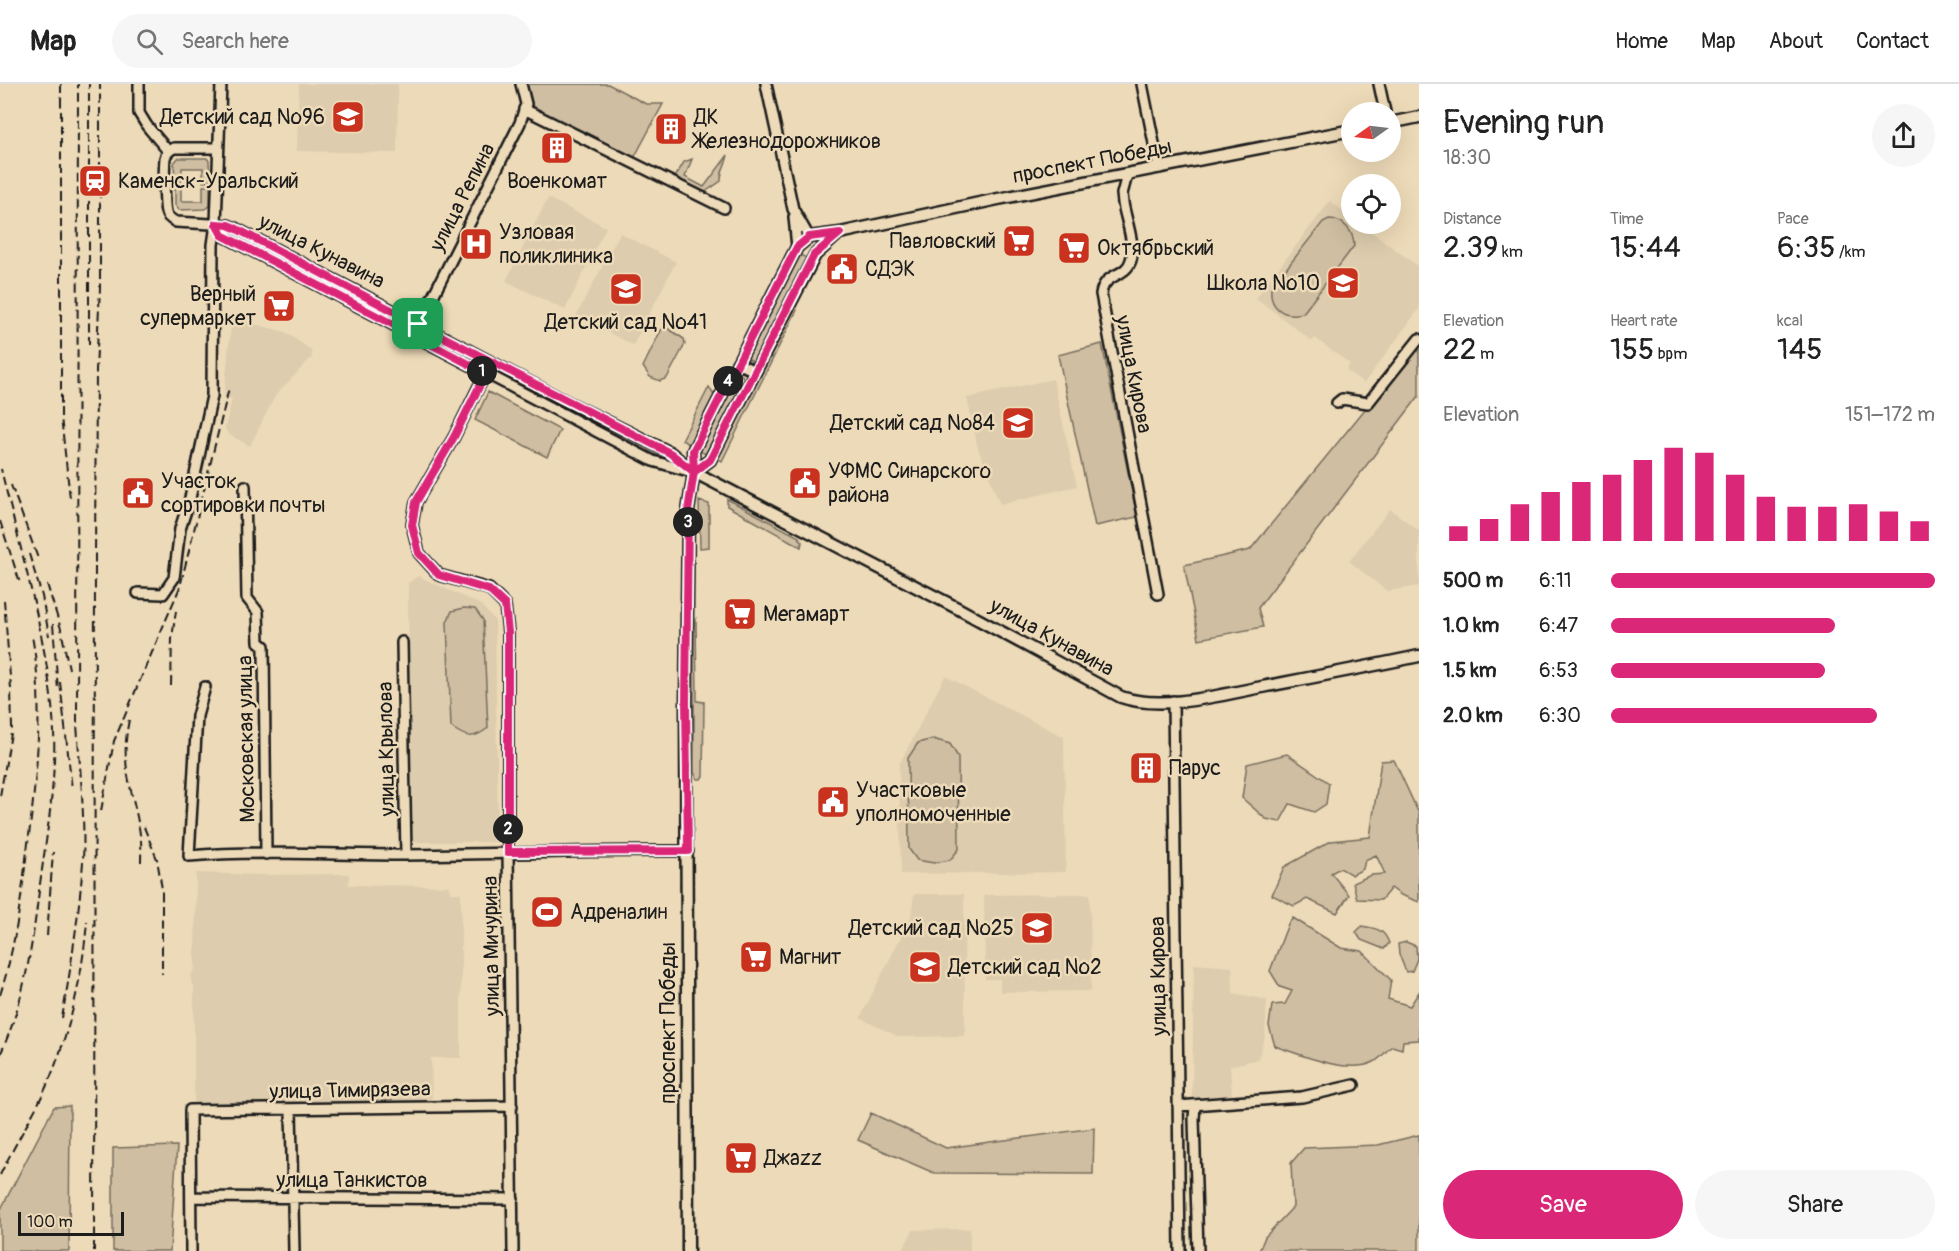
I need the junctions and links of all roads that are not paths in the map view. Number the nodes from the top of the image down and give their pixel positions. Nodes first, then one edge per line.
1 (139, 84) edge
2 (221, 84) edge
3 (521, 84) edge
4 (766, 84) edge
5 (1142, 84) edge
6 (1379, 84) edge
7 (1382, 102) edge
8 (524, 109) junction
9 (1419, 117) edge
10 (1401, 121) edge
11 (1341, 132) edge
12 (218, 148) junction
13 (168, 151) junction
14 (1159, 168) junction
15 (1127, 175) junction
16 (724, 208) dead end
17 (793, 209) junction
18 (216, 224) junction
19 (840, 233) junction
20 (809, 237) junction
21 (797, 247) junction
22 (814, 255) junction
23 (418, 324) junction
24 (1419, 339) edge
25 (491, 362) junction
26 (737, 363) junction
27 (755, 371) junction
28 (486, 373) junction
29 (1337, 403) dead end
30 (694, 472) junction
31 (245, 486) dead end
32 (138, 593) dead end
33 (1158, 594) dead end
34 (402, 642) dead end
35 (1419, 656) edge
36 (205, 687) dead end
37 (1173, 701) junction
38 (688, 851) junction
39 (508, 852) junction
40 (266, 854) junction
41 (406, 855) junction
42 (1354, 1085) dead end
43 (1195, 1105) junction
44 (512, 1106) junction
45 (1178, 1106) junction
46 (291, 1110) junction
47 (191, 1197) junction
48 (293, 1198) junction
49 (513, 1199) junction
50 (191, 1251) edge
51 (294, 1251) edge
52 (513, 1251) edge
53 (688, 1251) edge
54 (1180, 1251) edge
55 (1198, 1251) edge

1 - 13 street
2 - 12 street
3 - 8 street, улица Репина
4 - 17 street
5 - 14 street
6 - 7 street
8 - 16 street
8 - 23 street, улица Репина
9 - 10 main road
11 - 14 main road, проспект Победы
12 - 13 street
12 - 18 street
13 - 18 street
14 - 15 main road, проспект Победы
15 - 19 main road, проспект Победы
15 - 33 street, улица Кирова
17 - 20 street
17 - 21 street
18 - 23 street, улица Кунавина
18 - 28 street, улица Кунавина
18 - 32 street
19 - 20 main road, проспект Победы
19 - 22 main road, проспект Победы
20 - 21 main road, проспект Победы
20 - 22 main road
21 - 26 main road, проспект Победы
22 - 27 main road, проспект Победы
23 - 25 street, улица Кунавина
24 - 29 street
25 - 28 street
25 - 30 street, улица Кунавина
26 - 27 street
26 - 30 main road, проспект Победы
27 - 30 main road, проспект Победы
28 - 30 street, улица Кунавина
28 - 39 street, улица Мичурина
30 - 37 main road, улица Кунавина
30 - 38 main road, проспект Победы
31 - 40 street, Московская улица
34 - 41 street, улица Крылова
35 - 37 main road, улица Кунавина
36 - 40 street
37 - 45 street, улица Кирова
38 - 39 street
38 - 53 main road, проспект Победы
39 - 41 street
39 - 44 street, улица Мичурина
40 - 41 street
42 - 43 street
43 - 45 street
43 - 55 street
44 - 46 street, улица Тимирязева
44 - 49 street, улица Мичурина
45 - 54 street, улица Кирова
46 - 47 street, улица Тимирязева
46 - 48 street
47 - 48 street, улица Танкистов
47 - 50 street
48 - 49 street, улица Танкистов
48 - 51 street
49 - 52 street, улица Мичурина

